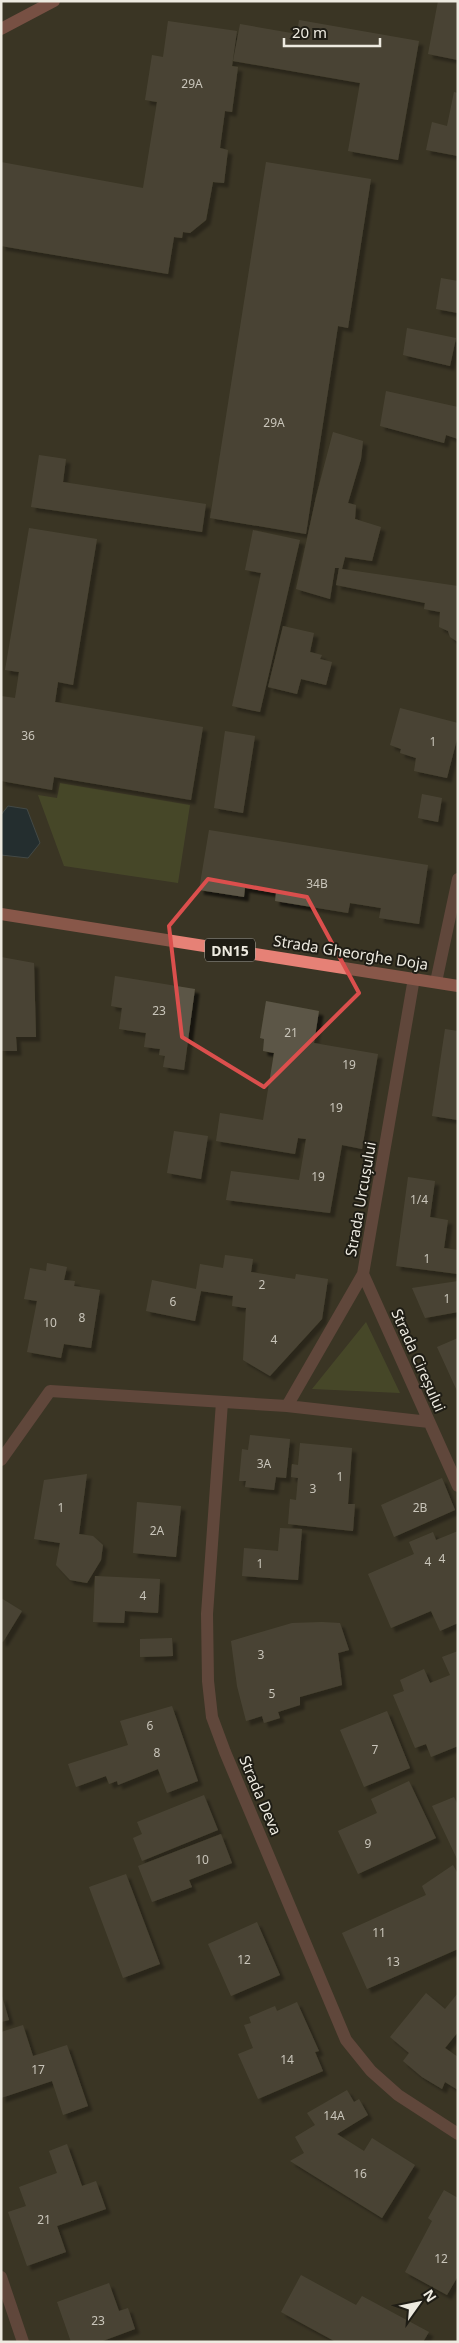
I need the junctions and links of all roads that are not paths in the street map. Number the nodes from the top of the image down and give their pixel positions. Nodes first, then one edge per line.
1 (54, 1) edge
2 (1, 29) edge
3 (458, 879) edge
4 (1, 914) edge
5 (414, 978) junction
6 (436, 982) junction
7 (458, 986) edge
8 (363, 1274) junction
9 (222, 1402) junction
10 (287, 1406) junction
11 (429, 1422) junction
12 (1, 1460) edge
13 (458, 1486) edge
14 (458, 2134) edge
15 (1, 2277) edge
16 (23, 2342) edge

1 - 2 street
3 - 6 street
4 - 5 main road, Strada Gheorghe Doja / DN15
5 - 6 main road, Strada Gheorghe Doja / DN15
5 - 8 street, Strada Urcușului
6 - 7 main road, Strada Gheorghe Doja / DN15
8 - 10 street, Strada Urcușului
8 - 11 street, Strada Cireșului
9 - 10 street
9 - 12 street
9 - 14 street, Strada Deva
10 - 11 street
11 - 13 street, Strada Cireșului
15 - 16 street

